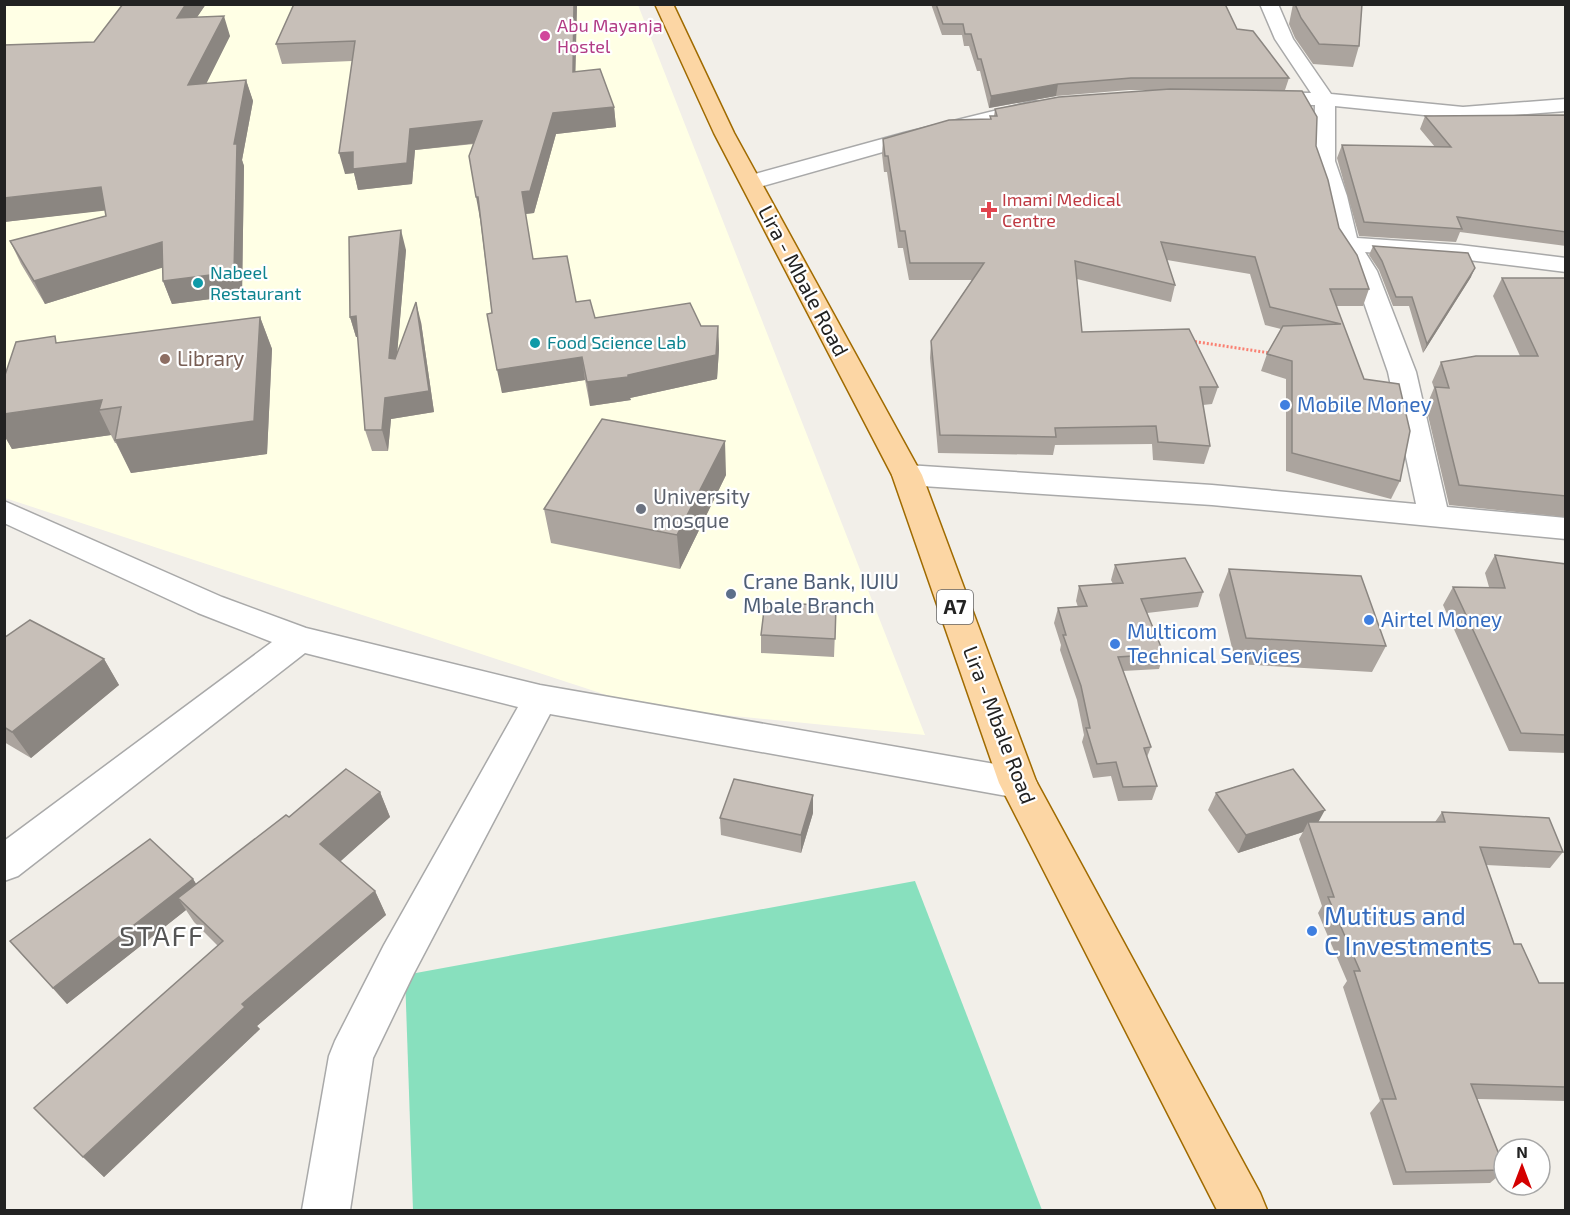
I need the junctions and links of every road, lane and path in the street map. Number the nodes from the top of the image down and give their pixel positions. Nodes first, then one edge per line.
1 (664, 4) edge
2 (1269, 4) edge
3 (1245, 98) edge
4 (1325, 99) junction
5 (1057, 104) edge
6 (1566, 105) edge
7 (752, 183) junction
8 (1347, 244) junction
9 (1566, 265) edge
10 (1181, 340) edge
11 (1274, 353) edge
12 (907, 475) junction
13 (4, 511) edge
14 (1434, 516) junction
15 (1566, 529) edge
16 (300, 639) junction
17 (540, 699) junction
18 (1018, 783) junction
19 (4, 864) edge
20 (326, 1210) edge
21 (1243, 1210) edge

1 - 7 main road, Lira - Mbale Road / A7
2 - 4 street
3 - 4 street
4 - 6 street
4 - 8 street
5 - 7 street
7 - 12 main road, Lira - Mbale Road / A7
8 - 9 street
8 - 14 street
10 - 11 path
12 - 14 street
12 - 18 main road, Lira - Mbale Road / A7
13 - 16 street
14 - 15 street
16 - 17 street
16 - 19 street
17 - 18 street
17 - 20 street
18 - 21 main road, Lira - Mbale Road / A7

